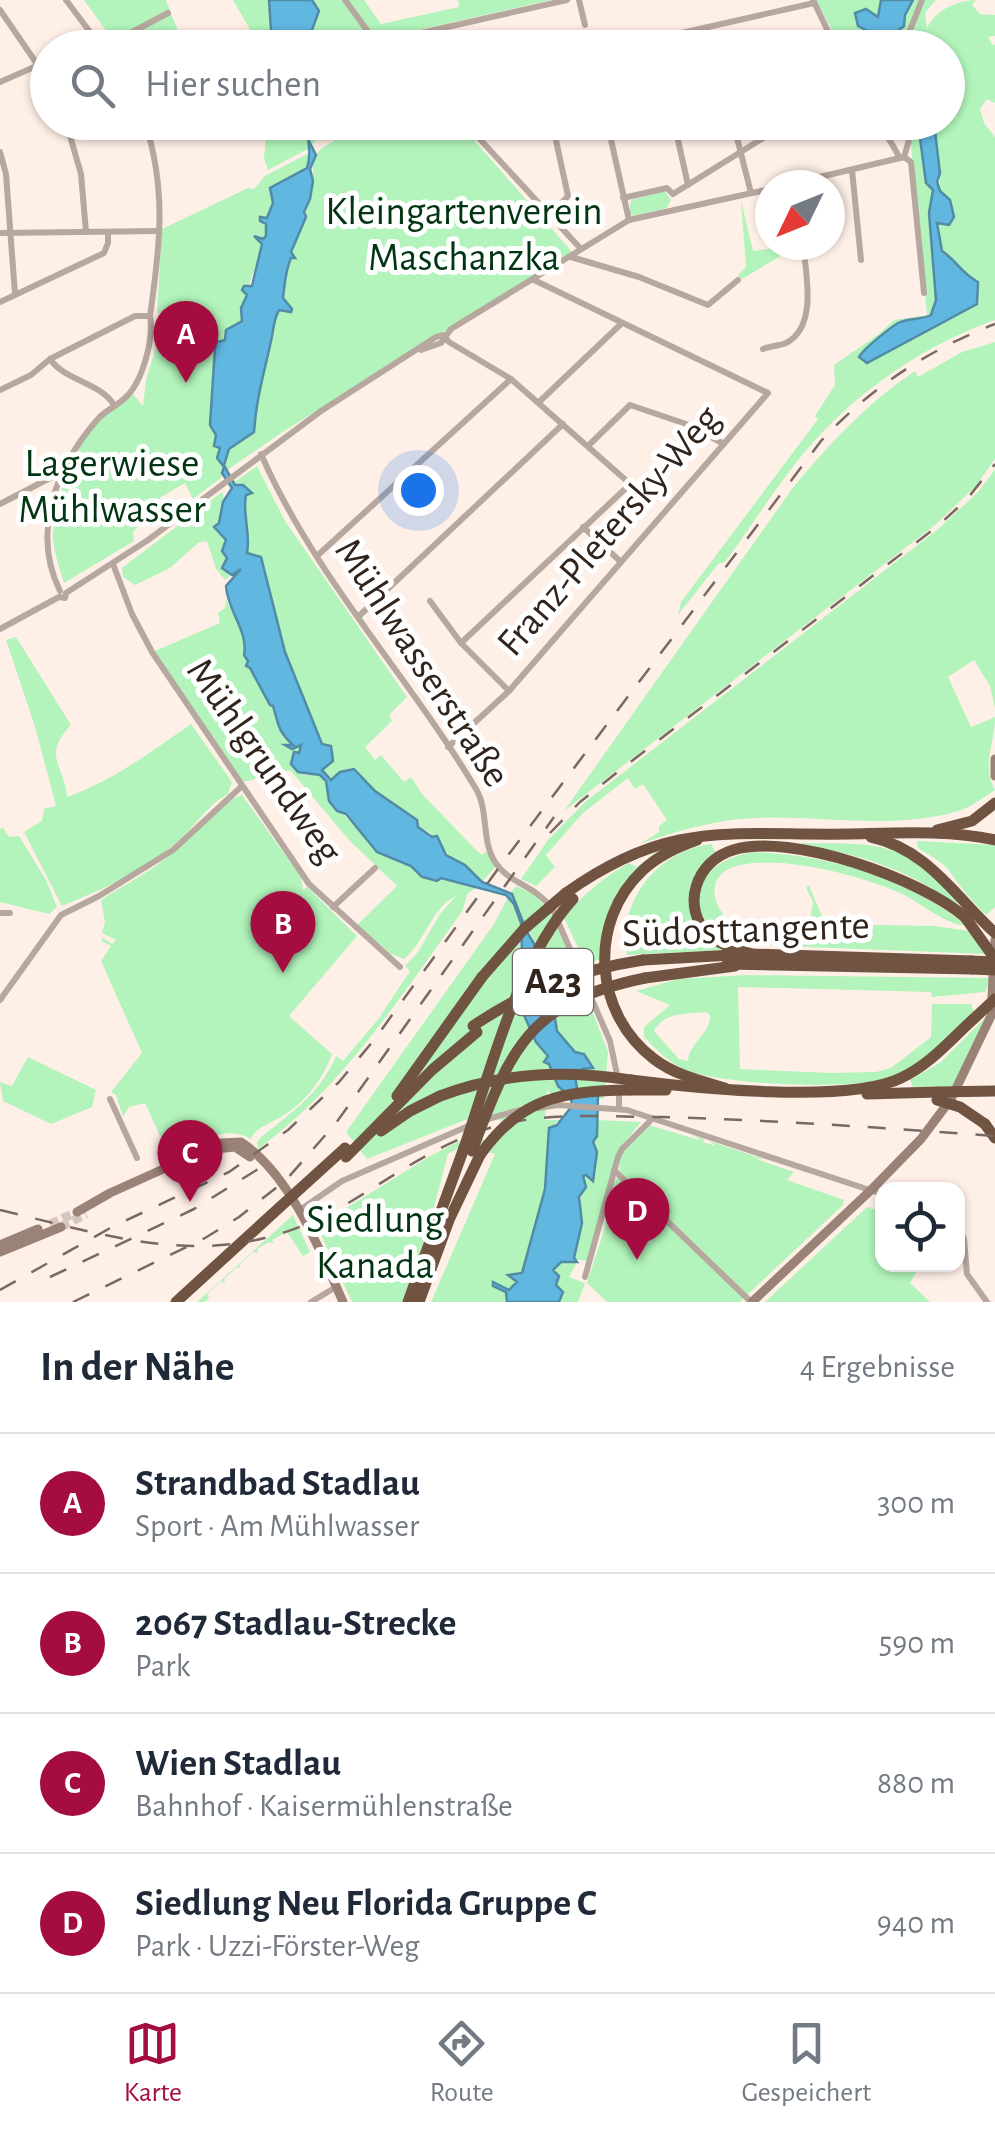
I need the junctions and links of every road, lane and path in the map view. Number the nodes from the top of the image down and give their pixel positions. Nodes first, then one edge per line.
1 (66, 0) edge
2 (346, 0) edge
3 (567, 0) edge
4 (579, 0) edge
5 (922, 0) edge
6 (814, 2) edge
7 (0, 10) edge
8 (168, 13) dead end
9 (585, 26) dead end
10 (88, 30) edge
11 (136, 30) edge
12 (367, 30) edge
13 (441, 30) edge
14 (693, 30) edge
15 (826, 30) edge
16 (911, 30) edge
17 (30, 46) edge
18 (30, 69) edge
19 (0, 82) edge
20 (71, 140) edge
21 (150, 140) edge
22 (481, 140) edge
23 (556, 140) edge
24 (611, 140) edge
25 (678, 140) edge
26 (738, 140) edge
27 (760, 140) edge
28 (890, 140) edge
29 (909, 140) edge
30 (0, 152) edge
31 (741, 152) junction
32 (902, 157) junction
33 (852, 170) junction
34 (845, 172) edge
35 (688, 185) junction
36 (755, 192) edge
37 (752, 193) junction
38 (673, 194) junction
39 (624, 198) junction
40 (675, 210) junction
41 (550, 215) junction
42 (629, 220) junction
43 (86, 232) junction
44 (108, 232) junction
45 (159, 232) junction
46 (0, 233) edge
47 (12, 233) junction
48 (582, 249) junction
49 (570, 257) junction
50 (805, 260) edge
51 (861, 260) dead end
52 (534, 280) junction
53 (738, 280) dead end
54 (924, 293) dead end
55 (15, 294) junction
56 (0, 302) edge
57 (150, 316) junction
58 (622, 323) junction
59 (444, 335) junction
60 (763, 349) dead end
61 (50, 359) junction
62 (511, 379) junction
63 (0, 390) edge
64 (539, 402) junction
65 (114, 405) junction
66 (563, 424) junction
67 (724, 444) junction
68 (588, 446) junction
69 (261, 454) junction
70 (59, 478) junction
71 (0, 504) edge
72 (582, 528) junction
73 (318, 555) junction
74 (622, 562) junction
75 (113, 564) junction
76 (61, 594) junction
77 (430, 601) dead end
78 (359, 616) junction
79 (0, 629) edge
80 (461, 642) junction
81 (509, 692) junction
82 (448, 747) junction
83 (995, 759) edge
84 (995, 776) edge
85 (242, 786) junction
86 (993, 806) edge
87 (905, 833) junction
88 (710, 834) junction
89 (852, 834) junction
90 (995, 840) edge
91 (374, 868) dead end
92 (569, 896) junction
93 (333, 907) junction
94 (0, 913) edge
95 (10, 913) dead end
96 (968, 914) junction
97 (995, 936) edge
98 (751, 954) junction
99 (995, 960) edge
100 (972, 965) junction
101 (400, 967) dead end
102 (644, 969) junction
103 (995, 970) edge
104 (995, 999) edge
105 (0, 1000) edge
106 (474, 1029) junction
107 (631, 1085) junction
108 (726, 1088) junction
109 (828, 1091) junction
110 (995, 1091) edge
111 (397, 1096) junction
112 (938, 1096) junction
113 (110, 1098) dead end
114 (616, 1108) junction
115 (651, 1120) junction
116 (995, 1138) edge
117 (472, 1151) junction
118 (348, 1153) junction
119 (137, 1158) dead end
120 (614, 1170) junction
121 (885, 1182) edge
122 (875, 1191) edge
123 (875, 1194) edge
124 (285, 1206) junction
125 (300, 1210) junction
126 (81, 1213) tunnel mouth
127 (55, 1226) tunnel mouth
128 (965, 1248) edge
129 (0, 1249) edge
130 (585, 1277) dead end
131 (336, 1286) junction
132 (176, 1302) edge
133 (187, 1302) edge
134 (312, 1302) edge
135 (343, 1302) edge
136 (408, 1302) edge
137 (418, 1302) edge
138 (752, 1302) edge
139 (987, 1302) edge

1 - 10 street
2 - 12 street
3 - 13 street
4 - 9 street
5 - 16 street
6 - 14 street
6 - 15 street
7 - 17 street
8 - 11 street
18 - 19 street
20 - 43 street
21 - 45 street
22 - 41 street
23 - 41 street
24 - 39 street
25 - 35 street
26 - 31 street
27 - 31 street
28 - 32 street
29 - 32 street
30 - 47 street
31 - 35 street
31 - 37 street
32 - 33 street
32 - 54 street
33 - 34 street
33 - 51 street
35 - 38 street
36 - 37 street
37 - 40 street
38 - 39 street
38 - 40 street
39 - 42 street
40 - 42 street
41 - 48 street
42 - 48 street
43 - 44 street
43 - 47 street
44 - 45 street
44 - 55 street
45 - 57 street
46 - 47 street
47 - 55 street
48 - 49 street
49 - 52 street
49 - 53 street
50 - 60 street
52 - 58 street
52 - 59 street
55 - 56 street
57 - 61 street
57 - 65 street
58 - 64 street
58 - 67 street, Franz-Pletersky-Weg
59 - 62 street
59 - 69 street
61 - 63 street
61 - 65 street
62 - 64 street
62 - 73 street
64 - 66 street
65 - 70 street
66 - 68 street
66 - 78 street
67 - 68 street
67 - 74 street, Franz-Pletersky-Weg
68 - 72 street
69 - 73 street, Mühlwasserstraße
69 - 75 street
70 - 71 street
70 - 76 street
72 - 74 street
72 - 80 street
73 - 78 street, Mühlwasserstraße
74 - 81 street, Franz-Pletersky-Weg
75 - 76 street
75 - 85 street, Mühlgrundweg
76 - 79 street
77 - 80 street
78 - 82 street, Mühlwasserstraße
80 - 81 street
81 - 82 street, Franz-Pletersky-Weg
82 - 114 street, Mühlwasserstraße
83 - 84 street
85 - 93 street, Mühlgrundweg
85 - 105 street
86 - 87 highway
87 - 89 highway
87 - 90 highway
88 - 89 highway
88 - 92 highway
88 - 108 highway
89 - 96 highway
91 - 93 street
92 - 111 highway, bridge
92 - 117 highway, bridge
93 - 101 street, Mühlgrundweg
94 - 95 street
96 - 97 highway
96 - 98 highway
96 - 99 highway, bridge
97 - 121 street
98 - 100 highway, Südosttangente / A23
98 - 102 highway, Südosttangente / A23
99 - 100 highway, A23, bridge
100 - 102 highway, Südosttangente / A23
100 - 103 highway, A23, bridge
102 - 106 highway, Südosttangente / A23, bridge
102 - 117 highway, bridge
104 - 109 highway, bridge
106 - 111 highway, Südosttangente / A23
106 - 118 highway, Südosttangente / A23
107 - 108 highway
107 - 117 highway, bridge
107 - 118 highway, bridge
108 - 109 highway
109 - 112 highway
110 - 112 highway, bridge
111 - 118 highway, Südosttangente / A23
112 - 116 highway, bridge
113 - 119 street
114 - 115 street
114 - 125 street
115 - 120 street
115 - 122 street
117 - 136 highway
117 - 137 highway
118 - 124 highway, A23, bridge
120 - 130 street
120 - 138 street
123 - 138 street
124 - 125 street
124 - 126 street
124 - 132 highway, A23
124 - 133 highway, A23
125 - 131 street
127 - 129 street
128 - 139 street
131 - 134 street
131 - 135 street

